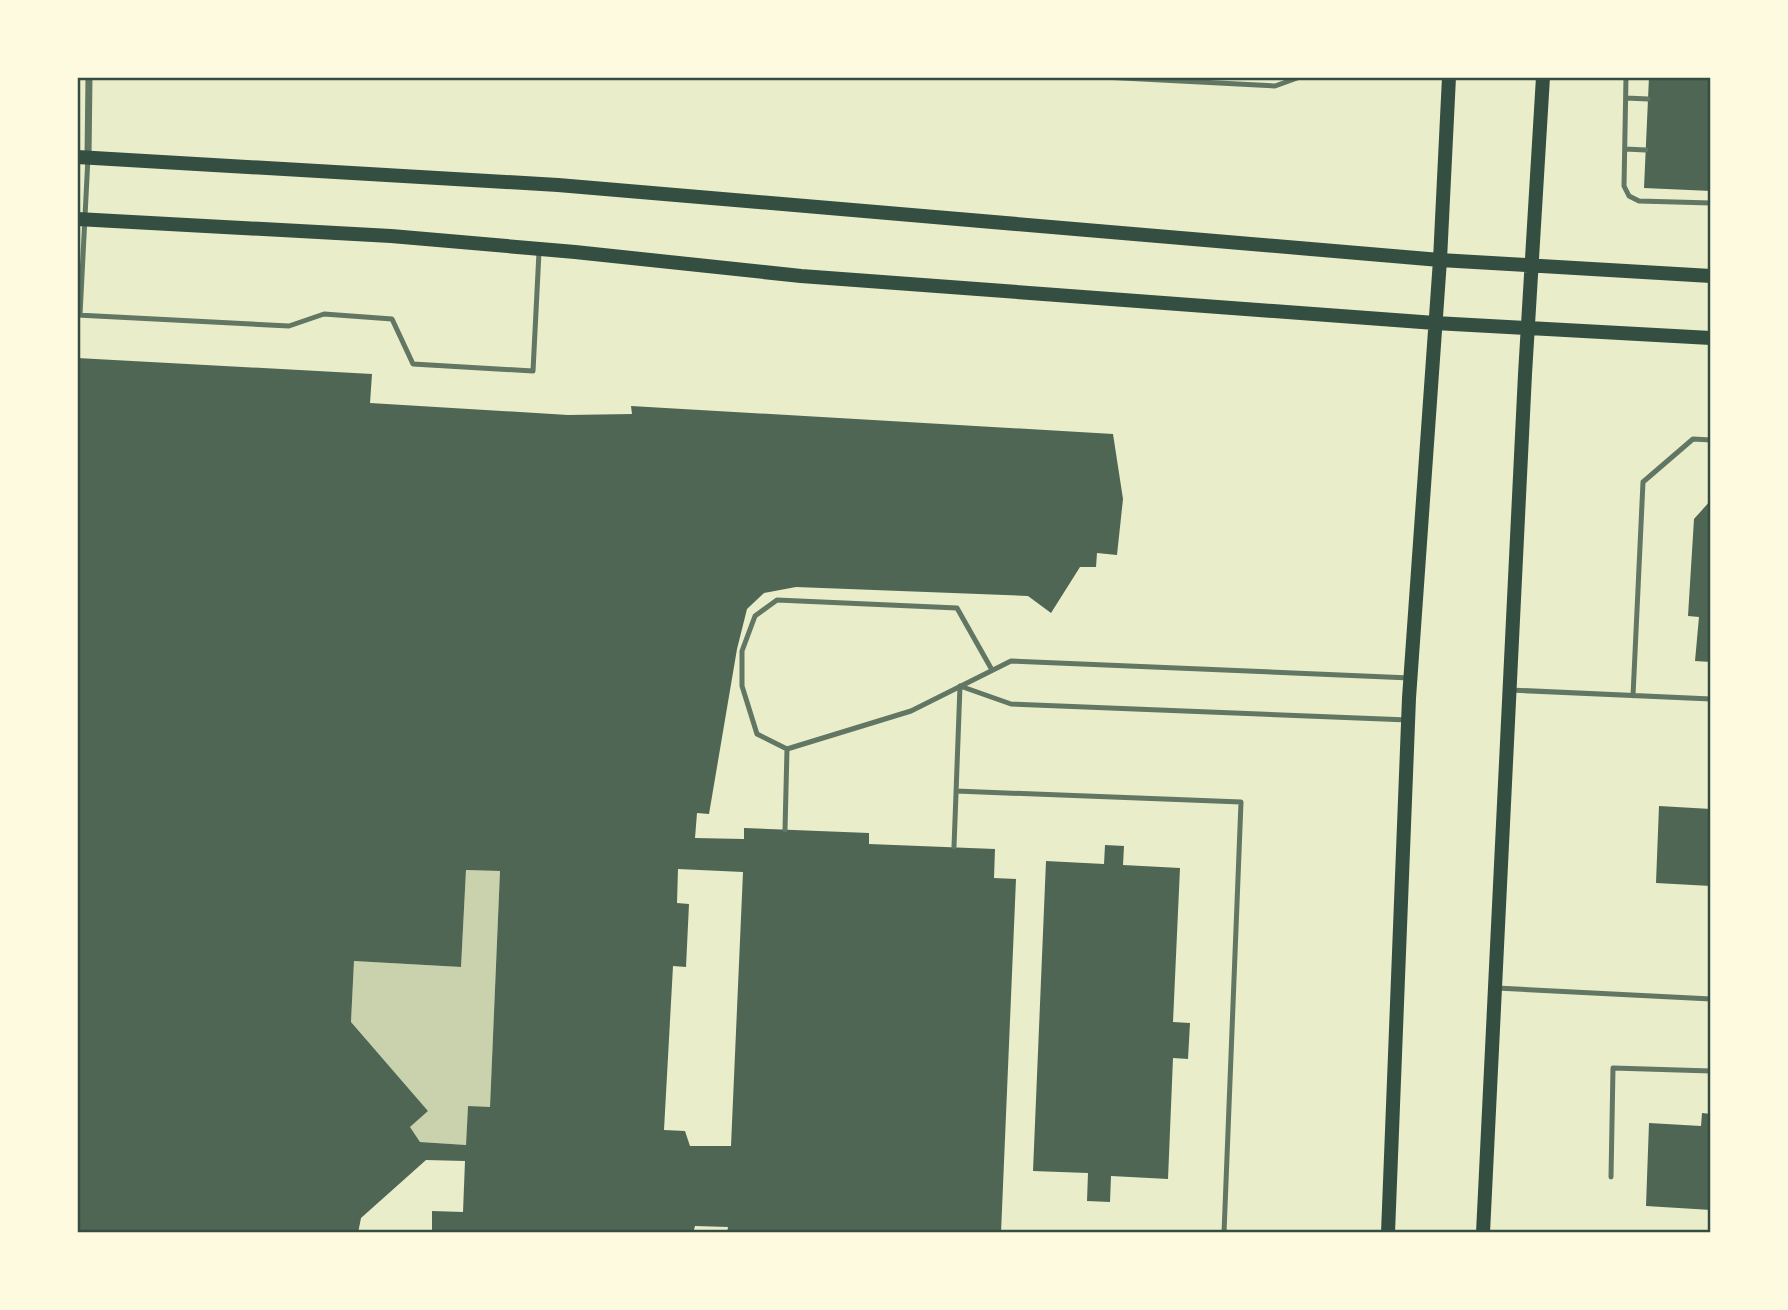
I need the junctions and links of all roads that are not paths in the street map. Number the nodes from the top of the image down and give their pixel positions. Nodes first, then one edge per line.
1 (89, 77) edge
2 (1103, 77) edge
3 (1300, 77) edge
4 (1449, 77) edge
5 (1543, 77) edge
6 (1626, 77) edge
7 (1214, 80) edge
8 (1626, 98) junction
9 (1648, 99) dead end
10 (1625, 149) junction
11 (1646, 150) dead end
12 (82, 157) edge
13 (1711, 203) edge
14 (81, 220) edge
15 (539, 249) junction
16 (1440, 260) junction
17 (1533, 265) junction
18 (1711, 275) edge
19 (79, 315) edge
20 (1435, 323) junction
21 (1528, 330) junction
22 (1711, 338) edge
23 (1711, 440) edge
24 (992, 670) junction
25 (1410, 678) junction
26 (960, 686) junction
27 (1510, 690) junction
28 (1633, 695) junction
29 (1711, 699) edge
30 (1408, 720) junction
31 (788, 749) junction
32 (956, 791) junction
33 (785, 830) dead end
34 (954, 847) dead end
35 (1495, 988) junction
36 (1711, 999) edge
37 (1711, 1071) edge
38 (1611, 1177) dead end
39 (1224, 1233) edge
40 (1388, 1233) edge
41 (1483, 1233) edge

1 - 12 street
2 - 7 lane
3 - 7 lane
4 - 16 main road
5 - 17 main road
6 - 8 lane
8 - 9 lane
8 - 10 lane
10 - 11 lane
10 - 13 lane
12 - 14 lane
12 - 16 main road
14 - 15 main road
14 - 19 lane
15 - 19 lane
15 - 20 main road
16 - 17 main road
16 - 20 main road
17 - 18 main road
17 - 21 main road
20 - 21 main road
20 - 25 main road
21 - 22 main road
21 - 27 main road
23 - 28 lane
24 - 25 lane
24 - 26 lane
24 - 31 lane
25 - 30 main road
26 - 30 lane
26 - 31 lane
26 - 32 lane
27 - 28 lane
27 - 35 main road
28 - 29 lane
30 - 40 main road
31 - 33 lane
32 - 34 lane
32 - 39 lane
35 - 36 lane
35 - 41 main road
37 - 38 lane

